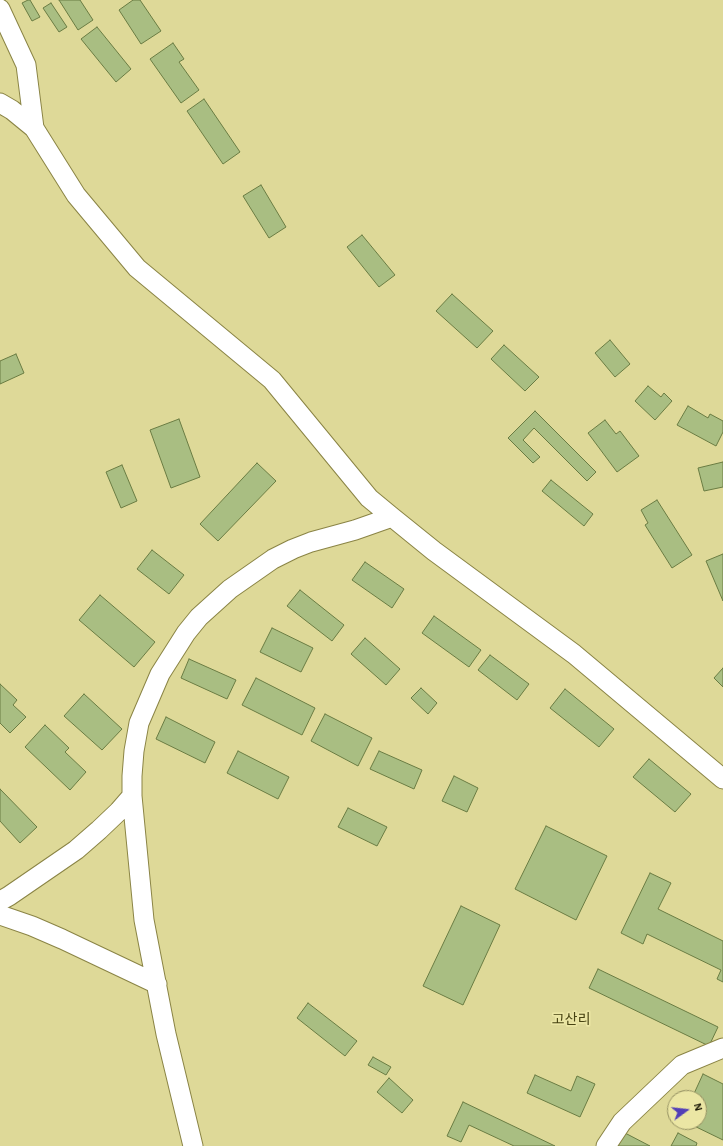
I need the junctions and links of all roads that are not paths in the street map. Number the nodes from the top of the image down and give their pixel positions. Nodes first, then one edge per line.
1 (0, 10) edge
2 (0, 103) edge
3 (34, 128) junction
4 (392, 518) junction
5 (723, 779) edge
6 (132, 796) junction
7 (0, 901) edge
8 (0, 915) edge
9 (157, 984) junction
10 (723, 1048) edge
11 (193, 1146) edge
12 (606, 1146) edge

1 - 3 street
2 - 3 street
3 - 4 street
4 - 5 street
4 - 6 street
6 - 7 street
6 - 9 street
8 - 9 street
9 - 11 street
10 - 12 street

